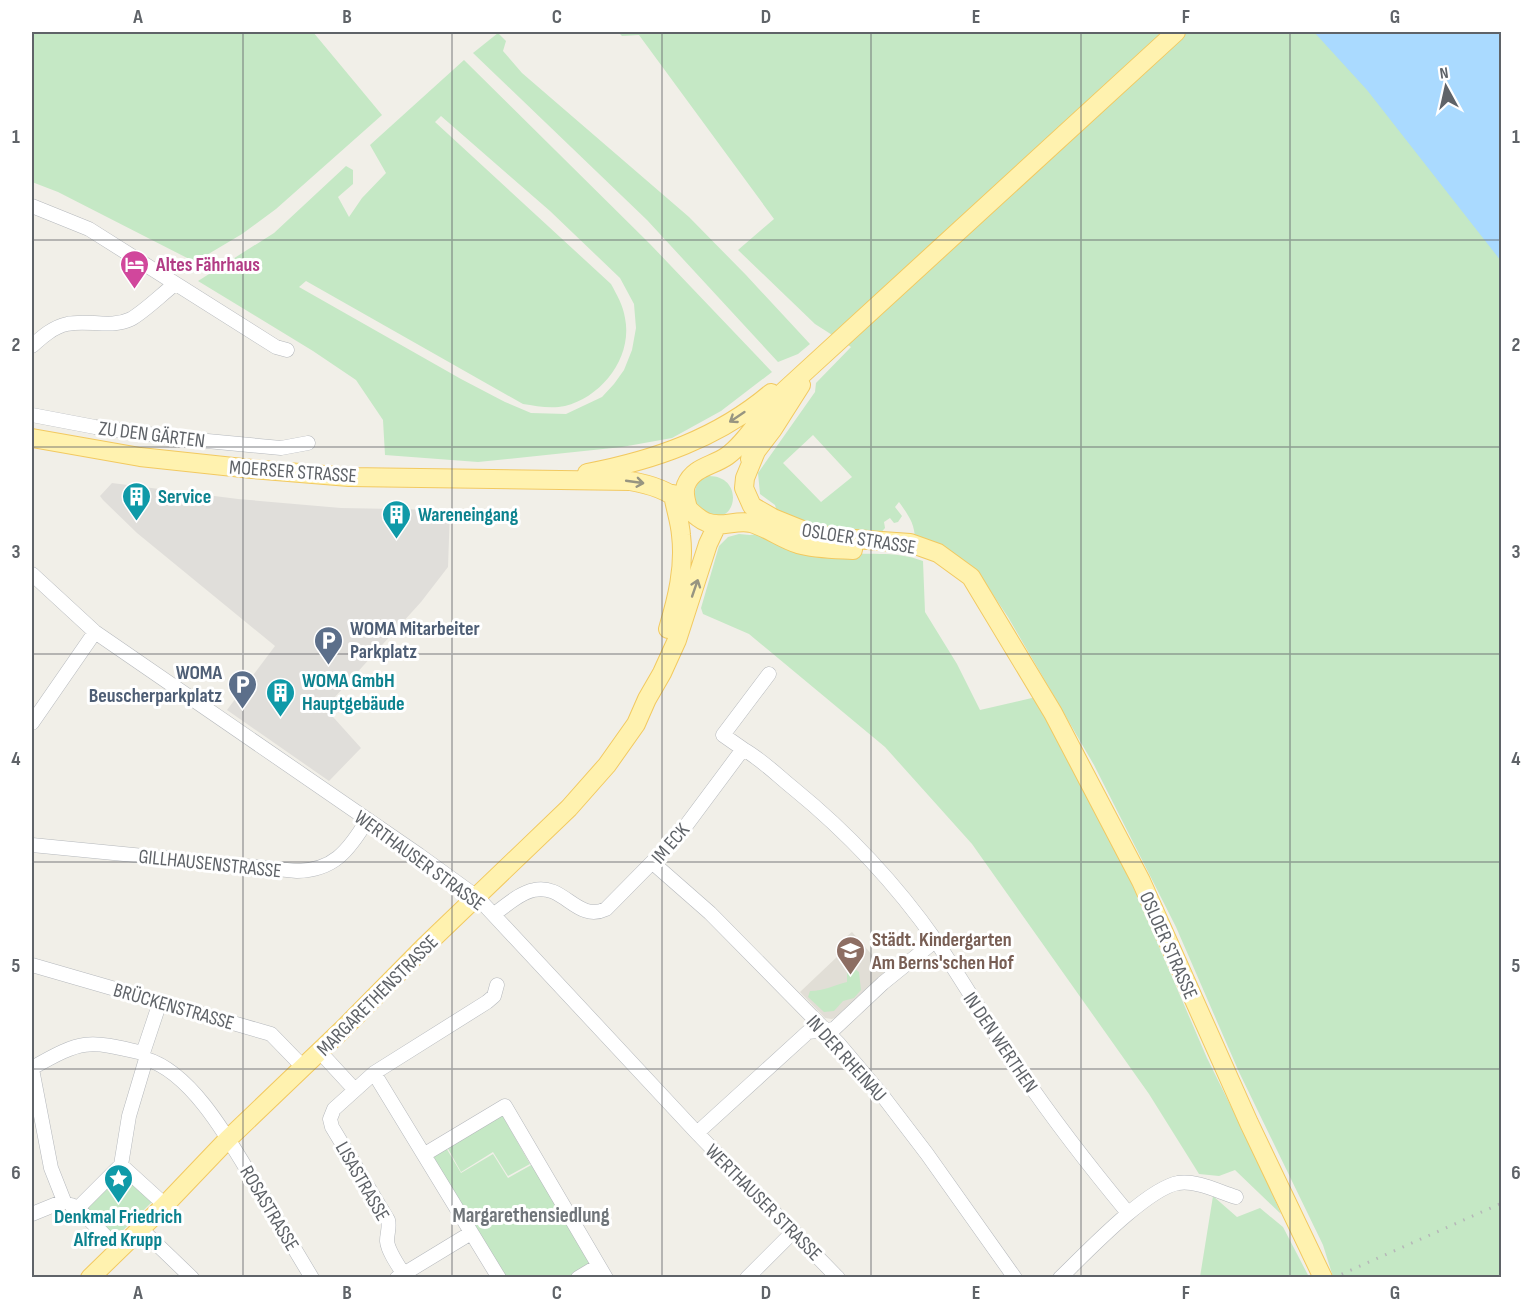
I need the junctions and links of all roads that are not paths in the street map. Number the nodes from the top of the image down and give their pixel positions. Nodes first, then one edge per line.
1 (1176, 32) edge
2 (32, 206) edge
3 (175, 284) junction
4 (32, 345) edge
5 (287, 350) dead end
6 (819, 359) junction
7 (32, 415) edge
8 (32, 438) edge
9 (308, 442) dead end
10 (738, 446) junction
11 (757, 449) junction
12 (556, 479) junction
13 (673, 495) junction
14 (688, 508) junction
15 (717, 525) junction
16 (32, 574) edge
17 (998, 621) junction
18 (95, 632) junction
19 (769, 674) dead end
20 (647, 699) junction
21 (32, 723) edge
22 (743, 749) junction
23 (367, 821) junction
24 (32, 845) edge
25 (653, 863) junction
26 (477, 897) junction
27 (494, 914) junction
28 (935, 941) junction
29 (32, 965) edge
30 (497, 985) dead end
31 (160, 1002) junction
32 (822, 1029) junction
33 (320, 1052) junction
34 (145, 1056) junction
35 (304, 1068) junction
36 (32, 1069) edge
37 (374, 1073) junction
38 (355, 1090) junction
39 (697, 1133) junction
40 (228, 1139) junction
41 (424, 1154) junction
42 (121, 1165) junction
43 (1236, 1197) dead end
44 (64, 1201) junction
45 (165, 1205) junction
46 (78, 1209) junction
47 (1128, 1213) junction
48 (32, 1214) edge
49 (140, 1228) junction
50 (794, 1231) junction
51 (471, 1233) junction
52 (118, 1249) junction
53 (598, 1266) junction
54 (402, 1276) edge
55 (90, 1278) edge
56 (192, 1278) edge
57 (312, 1278) edge
58 (499, 1278) edge
59 (578, 1278) edge
60 (606, 1278) edge
61 (747, 1278) edge
62 (838, 1278) edge
63 (1015, 1278) edge
64 (1060, 1278) edge
65 (1323, 1278) edge

1 - 6 main road
2 - 3 street
3 - 4 street
3 - 5 street
6 - 10 main road
6 - 11 main road
6 -> 12 main road, MOERSER STRASSE
7 - 9 street, ZU DEN GÄRTEN
8 - 12 main road, MOERSER STRASSE
10 - 13 main road
10 - 14 main road
11 - 15 main road
11 - 17 main road, OSLOER STRASSE
12 -> 13 main road, MOERSER STRASSE
13 - 14 main road, MOERSER STRASSE
13 - 20 main road, MARGARETHENSTRASSE
14 - 15 main road, MOERSER STRASSE
15 - 17 main road, OSLOER STRASSE
20 -> 15 main road, MARGARETHENSTRASSE
16 - 18 street, WERTHAUSER STRASSE
17 - 65 main road, OSLOER STRASSE
18 - 21 street
18 - 23 street, WERTHAUSER STRASSE
19 - 22 street
20 - 26 main road, MARGARETHENSTRASSE
22 - 25 street, IM ECK
22 - 28 street, IN DEN WERTHEN
23 - 24 street, GILLHAUSENSTRASSE
23 - 26 street, WERTHAUSER STRASSE
25 - 27 street, IM ECK
25 - 32 street, IN DER RHEINAU
26 - 27 street, WERTHAUSER STRASSE
26 - 33 main road, MARGARETHENSTRASSE
27 - 39 street, WERTHAUSER STRASSE
28 - 32 street
28 - 47 street, IN DEN WERTHEN
29 - 31 street, BRÜCKENSTRASSE
30 - 37 street, LISASTRASSE
31 - 34 street
31 - 35 street, BRÜCKENSTRASSE
32 - 39 street
32 - 63 street, IN DER RHEINAU
33 - 35 main road, MARGARETHENSTRASSE
33 - 38 street
34 - 36 street, ROSASTRASSE
34 - 40 street, ROSASTRASSE
34 - 42 street
35 - 40 main road, MARGARETHENSTRASSE
36 - 44 street
37 - 38 street, LISASTRASSE
37 - 41 street
38 - 54 street, LISASTRASSE
39 - 50 street, WERTHAUSER STRASSE
40 - 45 main road, MARGARETHENSTRASSE
40 - 57 street, ROSASTRASSE
41 - 51 street
41 - 53 street
42 - 45 street
42 - 46 street
43 - 47 street
44 - 46 street
44 - 48 street
45 - 49 main road, MARGARETHENSTRASSE
46 - 52 street
47 - 64 street
49 - 52 main road, MARGARETHENSTRASSE
49 - 56 street
50 - 61 street
50 - 62 street, WERTHAUSER STRASSE
51 - 54 street
51 - 58 street
52 - 55 main road, MARGARETHENSTRASSE
53 - 59 street
53 - 60 street

